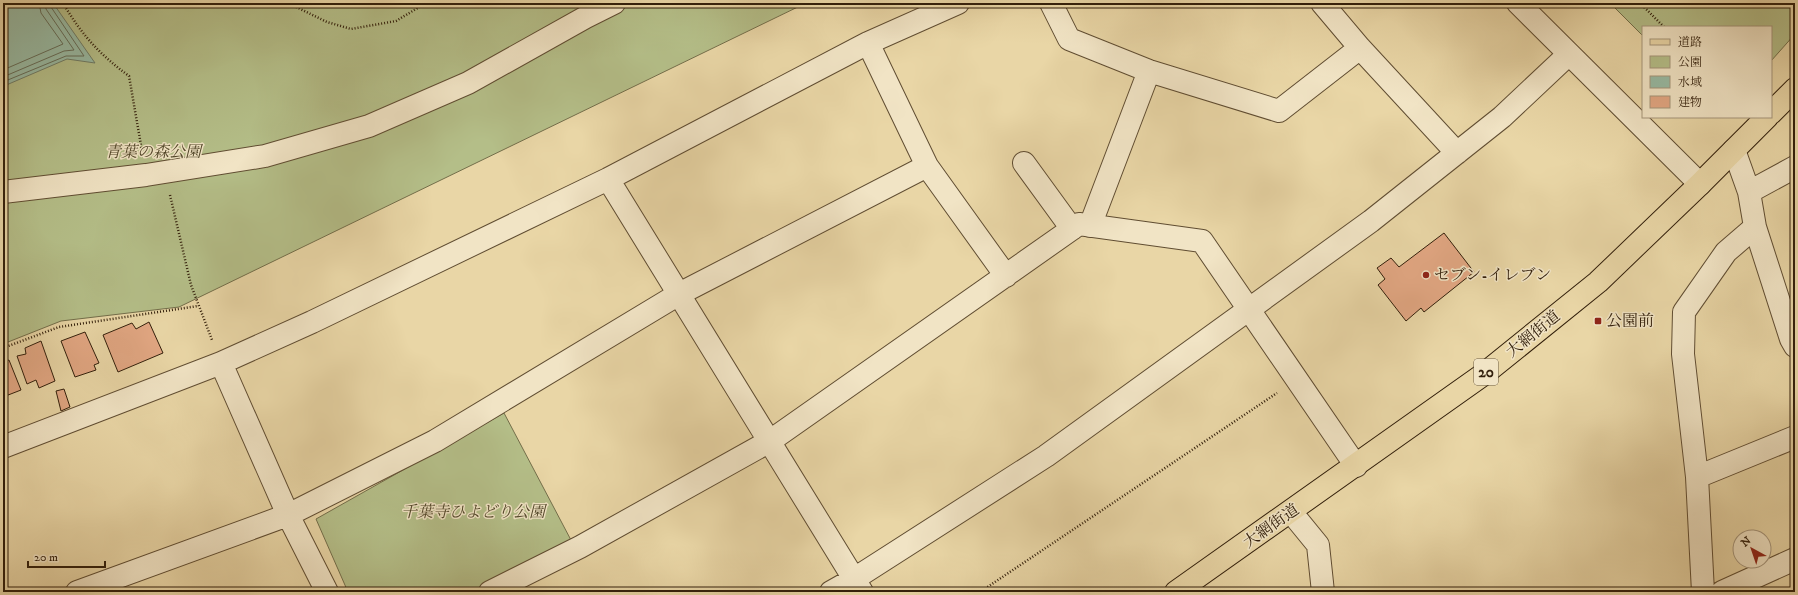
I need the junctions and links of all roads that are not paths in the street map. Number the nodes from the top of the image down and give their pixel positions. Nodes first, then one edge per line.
1 (614, 3) edge
2 (958, 3) edge
3 (1051, 3) edge
4 (1322, 3) edge
5 (1518, 3) edge
6 (868, 43) junction
7 (1360, 48) junction
8 (1569, 54) junction
9 (1149, 71) junction
10 (1795, 89) edge
11 (1772, 112) edge
12 (1766, 118) edge
13 (1734, 150) junction
14 (1457, 153) junction
15 (1024, 163) dead end
16 (927, 166) junction
17 (1795, 166) edge
18 (608, 178) junction
19 (1700, 184) junction
20 (3, 192) edge
21 (1749, 192) junction
22 (1081, 227) junction
23 (1755, 227) junction
24 (1006, 276) junction
25 (679, 294) junction
26 (1249, 308) junction
27 (1795, 346) edge
28 (221, 363) junction
29 (1795, 437) edge
30 (770, 441) junction
31 (3, 447) edge
32 (1356, 466) junction
33 (1697, 477) junction
34 (1291, 512) junction
35 (288, 515) junction
36 (1795, 559) edge
37 (858, 586) edge
38 (77, 592) edge
39 (327, 592) edge
40 (490, 592) edge
41 (831, 592) edge
42 (1176, 592) edge
43 (1323, 592) edge
44 (1718, 592) edge

1 - 20 street
2 - 6 street
3 - 9 street
4 - 7 street
5 - 8 street
6 - 16 street
6 - 18 street
7 - 9 street
7 - 14 street
8 - 14 street
8 - 19 street
9 - 22 street
10 - 11 main road
12 - 13 main road, 大網街道 / 20
13 - 19 main road, 大網街道 / 20
13 - 21 street
14 - 26 street
15 - 22 street
16 - 24 street
16 - 25 street
17 - 21 street
18 - 25 street
18 - 28 street
19 - 32 main road, 大網街道 / 20
21 - 23 street
22 - 24 street
22 - 26 street
23 - 27 street
23 - 33 street
24 - 30 street
25 - 30 street
25 - 35 street
26 - 32 street
26 - 37 street
28 - 31 street
28 - 35 street
29 - 33 street
30 - 37 street
30 - 40 street
32 - 34 main road, 大網街道 / 20
33 - 44 street
34 - 42 main road, 大網街道 / 20
34 - 43 street
35 - 38 street
35 - 39 street
36 - 44 street
37 - 41 street

